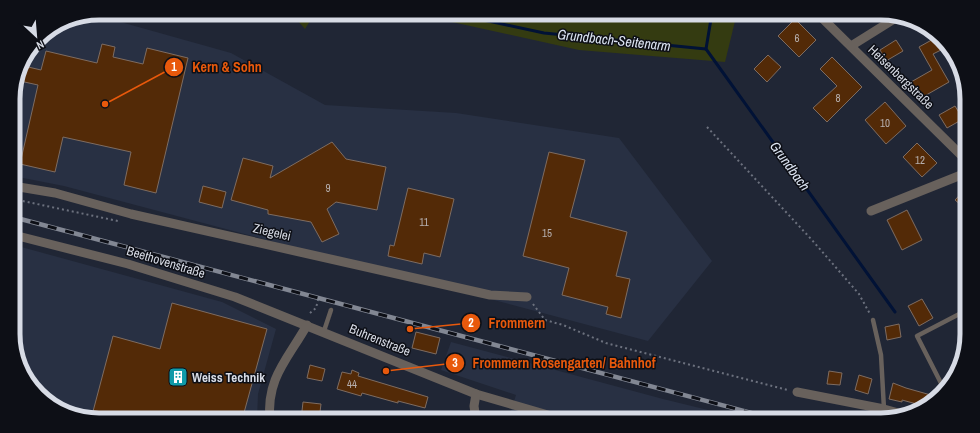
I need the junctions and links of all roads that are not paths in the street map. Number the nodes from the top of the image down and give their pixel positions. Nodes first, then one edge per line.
1 (824, 20) edge
2 (891, 21) edge
3 (851, 46) junction
4 (960, 154) edge
5 (960, 175) edge
6 (20, 187) edge
7 (871, 211) dead end
8 (20, 236) edge
9 (527, 297) road end
10 (331, 310) dead end
11 (960, 314) edge
12 (873, 320) road end
13 (307, 325) junction
14 (324, 332) junction
15 (942, 385) edge
16 (797, 392) road end
17 (476, 394) junction
18 (884, 409) junction
19 (894, 412) edge
20 (270, 413) edge
21 (475, 413) edge
22 (541, 413) edge

1 - 3 street, Heisenbergstraße
2 - 3 street
3 - 4 street, Heisenbergstraße
5 - 7 street
6 - 9 street, Ziegelei
8 - 13 street, Beethovenstraße
10 - 14 lane
11 - 15 lane
12 - 18 lane
13 - 14 street, Buhrenstraße
13 - 20 street
14 - 17 street, Buhrenstraße
16 - 18 street
17 - 21 street
17 - 22 street, Buhrenstraße
18 - 19 street

